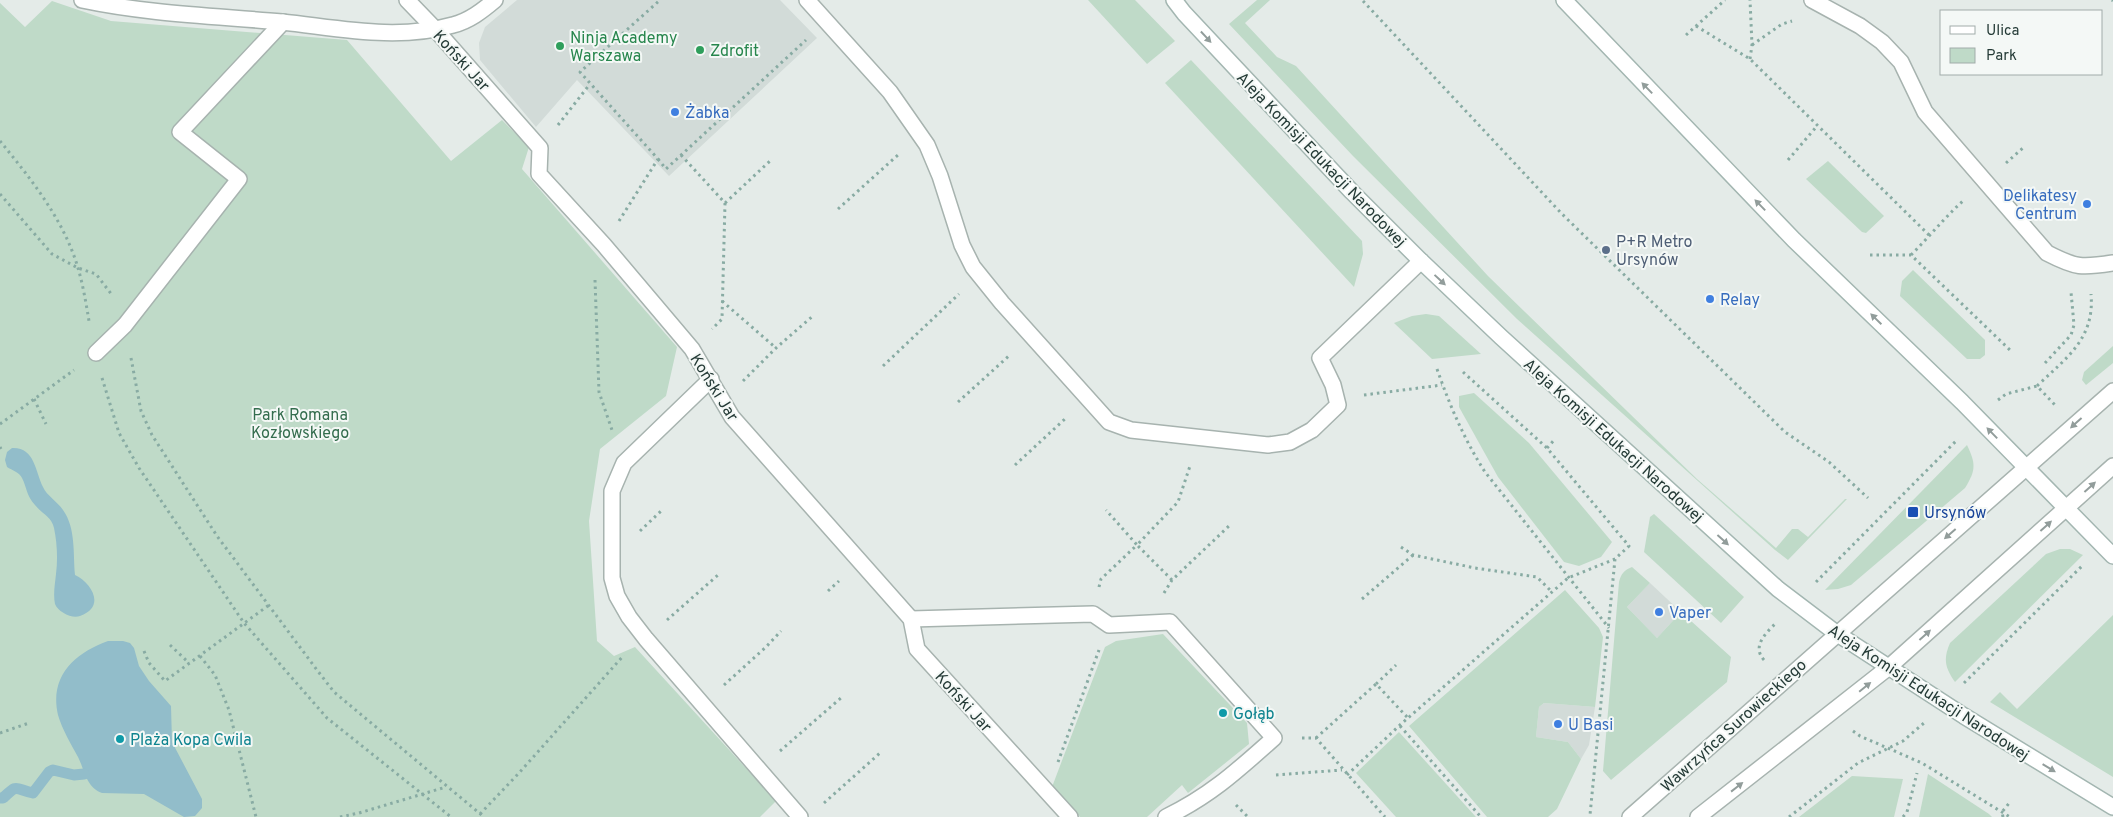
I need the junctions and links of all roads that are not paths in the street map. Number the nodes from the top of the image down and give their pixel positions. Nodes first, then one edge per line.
1 (82, 0) edge
2 (407, 0) edge
3 (495, 0) edge
4 (807, 0) edge
5 (1174, 0) edge
6 (1564, 0) edge
7 (1816, 3) edge
8 (283, 22) junction
9 (435, 29) junction
10 (1421, 261) junction
11 (2113, 262) edge
12 (96, 353) road end
13 (710, 380) junction
14 (2113, 391) edge
15 (2113, 466) edge
16 (2026, 467) junction
17 (2066, 508) junction
18 (2113, 556) edge
19 (911, 619) junction
20 (1836, 633) junction
21 (1889, 667) junction
22 (2113, 807) edge
23 (800, 817) edge
24 (1070, 817) edge
25 (1166, 817) edge
26 (1630, 817) edge
27 (1698, 817) edge

1 - 8 street
2 - 9 street, Koński Jar
3 - 9 street
4 - 10 street
5 -> 10 street, Aleja Komisji Edukacji Narodowej
16 -> 6 street
7 - 11 street
8 - 9 street
8 - 12 street
9 - 13 street, Koński Jar
10 -> 20 street, Aleja Komisji Edukacji Narodowej
13 - 19 street, Koński Jar
13 - 23 street
14 -> 16 street, Wawrzyńca Surowieckiego
17 -> 15 street
16 - 17 street
16 -> 20 street, Wawrzyńca Surowieckiego
17 - 18 street
21 -> 17 street
19 - 24 street, Koński Jar
19 - 25 street
20 - 21 street, Aleja Komisji Edukacji Narodowej
20 - 26 street, Wawrzyńca Surowieckiego
21 -> 22 street, Aleja Komisji Edukacji Narodowej
27 -> 21 street

